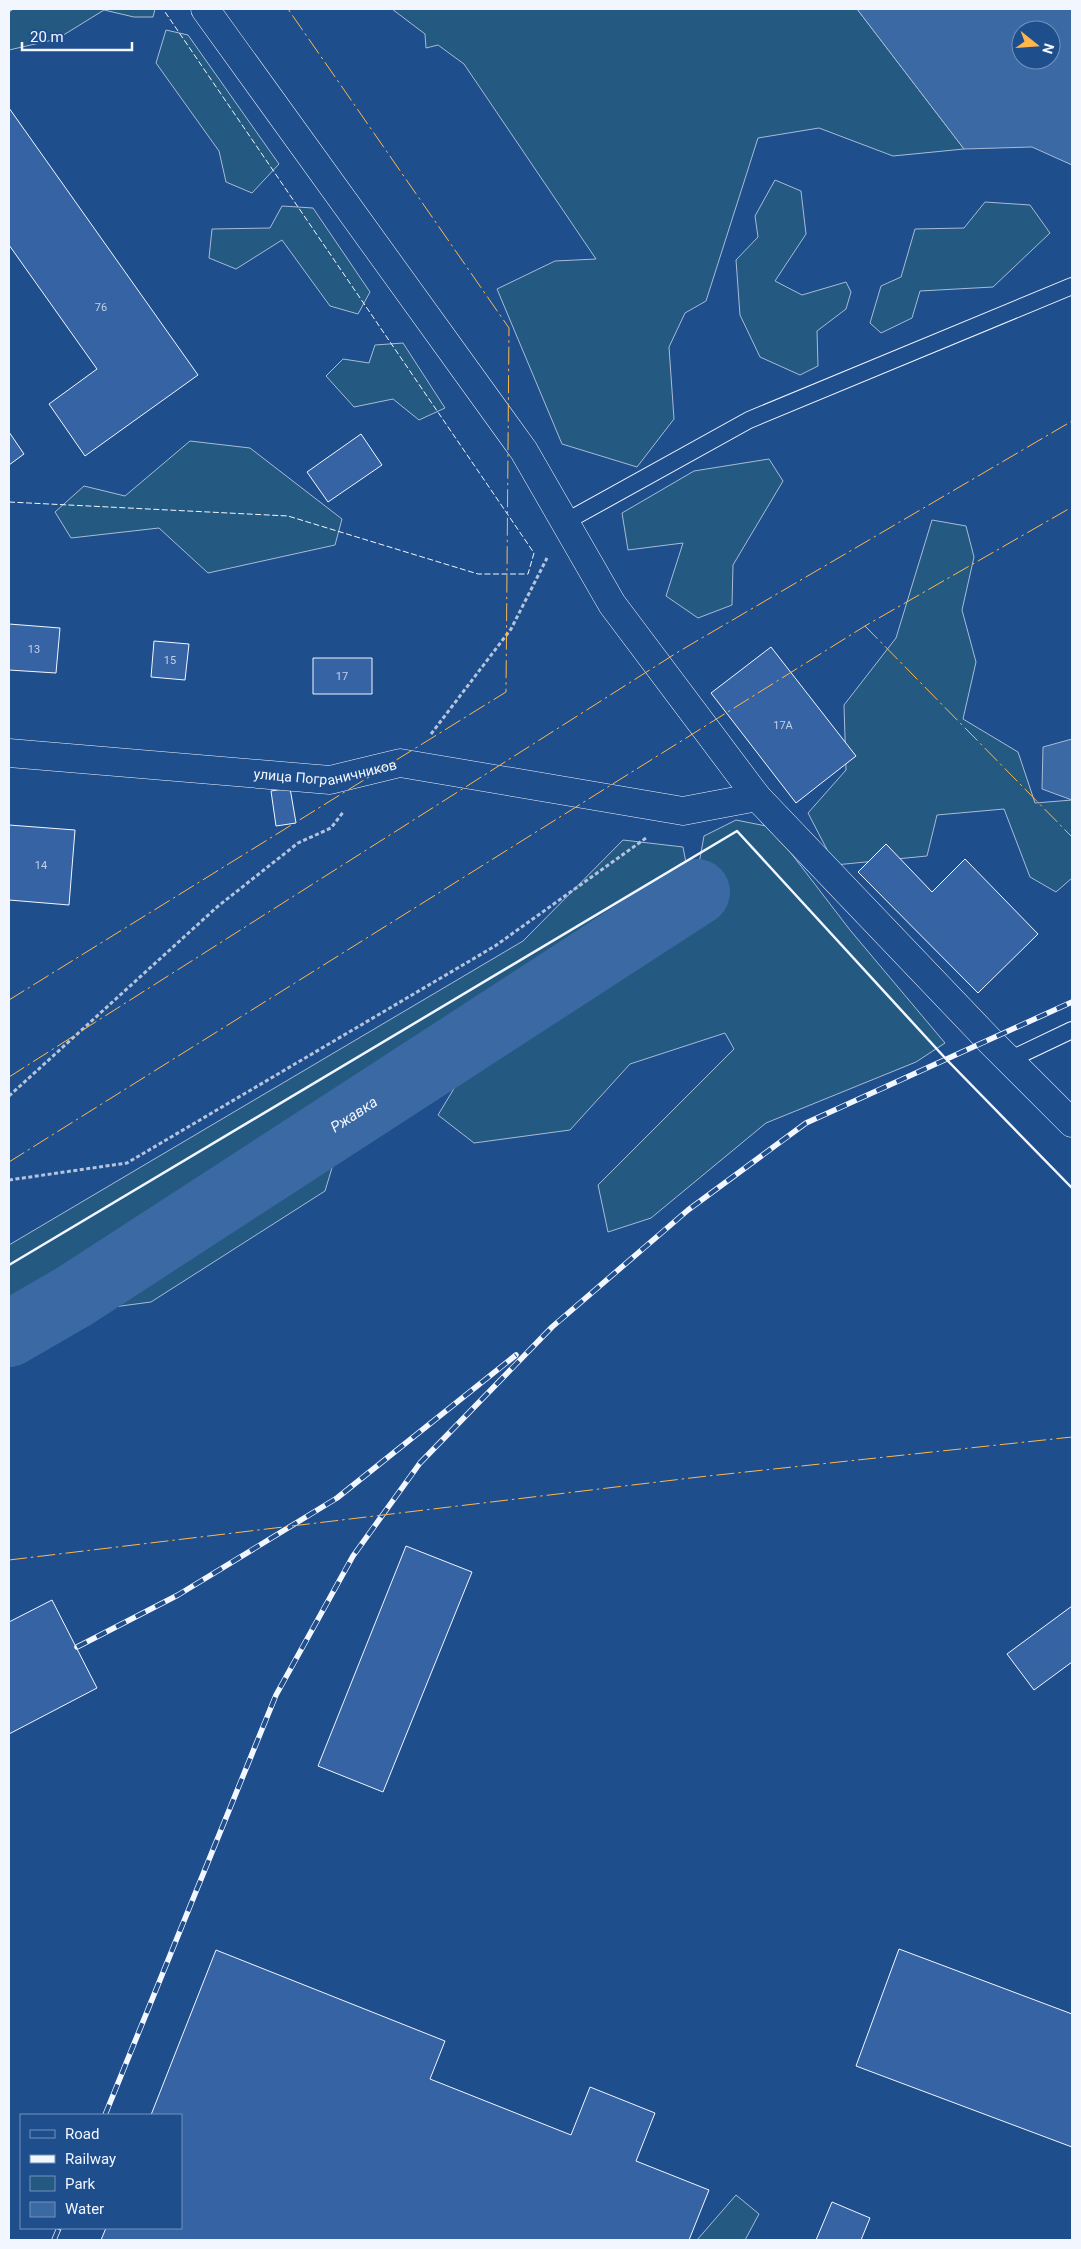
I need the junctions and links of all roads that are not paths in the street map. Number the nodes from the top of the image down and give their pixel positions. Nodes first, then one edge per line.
1 (205, 9) edge
2 (1072, 286) edge
3 (565, 522) junction
4 (9, 753) edge
5 (757, 798) junction
6 (1072, 1030) edge
7 (1009, 1060) junction
8 (1072, 1123) edge

1 - 3 street
2 - 3 lane
3 - 5 street
4 - 5 street, улица Пограничников
5 - 7 street
6 - 7 lane
7 - 8 street

